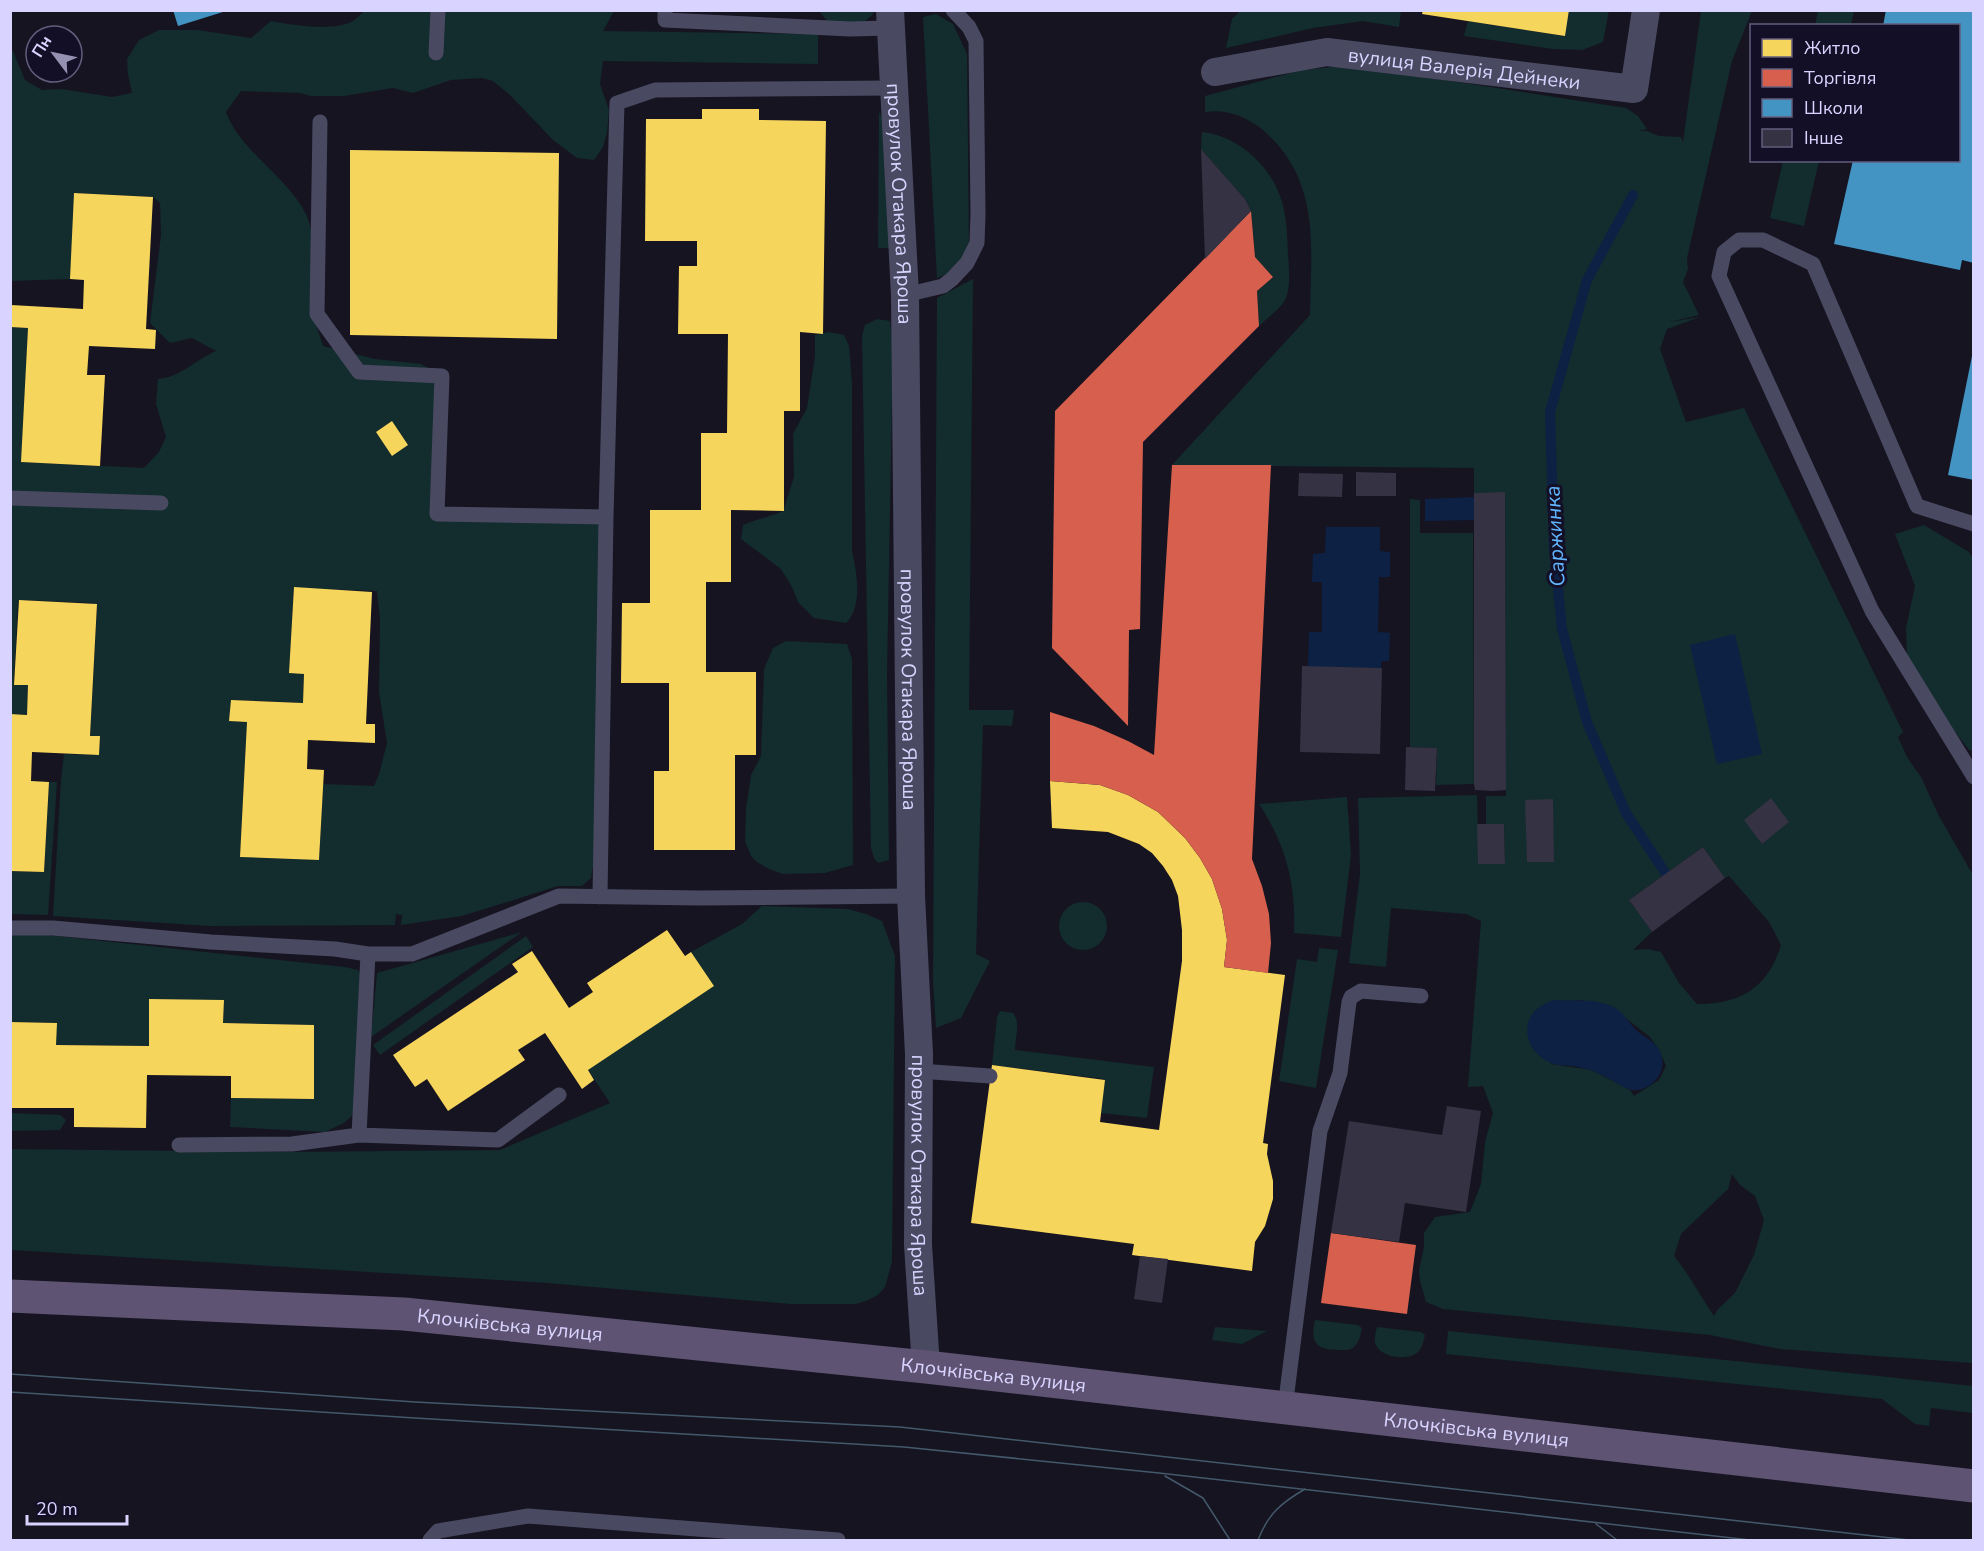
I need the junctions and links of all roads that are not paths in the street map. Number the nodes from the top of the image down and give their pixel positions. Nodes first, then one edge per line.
1 (438, 10) edge
2 (665, 10) edge
3 (953, 10) edge
4 (1646, 10) edge
5 (890, 19) edge
6 (436, 53) dead end
7 (1215, 72) dead end
8 (893, 88) junction
9 (320, 122) dead end
10 (905, 295) junction
11 (10, 498) edge
12 (161, 503) dead end
13 (606, 517) junction
14 (1974, 524) edge
15 (1974, 777) edge
16 (911, 896) junction
17 (600, 897) junction
18 (10, 928) edge
19 (368, 954) junction
20 (1421, 996) dead end
21 (919, 1071) junction
22 (990, 1076) dead end
23 (559, 1095) dead end
24 (359, 1135) junction
25 (179, 1144) dead end
26 (10, 1296) edge
27 (926, 1367) junction
28 (1285, 1408) junction
29 (1974, 1486) edge
30 (430, 1540) edge
31 (838, 1540) edge

1 - 6 lane
2 - 5 lane
3 - 10 lane
4 - 7 street, вулиця Валерія Дейнеки
5 - 8 street, провулок Отакара Яроша
8 - 10 street, провулок Отакара Яроша
8 - 13 lane
9 - 13 lane
10 - 16 street, провулок Отакара Яроша
11 - 12 lane
13 - 17 lane
14 - 15 lane
16 - 17 lane
16 - 21 street, провулок Отакара Яроша
17 - 19 lane
18 - 19 lane
19 - 24 lane
20 - 28 lane
21 - 22 lane
21 - 27 street, провулок Отакара Яроша
23 - 24 lane
24 - 25 lane
26 - 27 main road, Клочківська вулиця
27 - 28 main road, Клочківська вулиця
28 - 29 main road, Клочківська вулиця
30 - 31 lane

